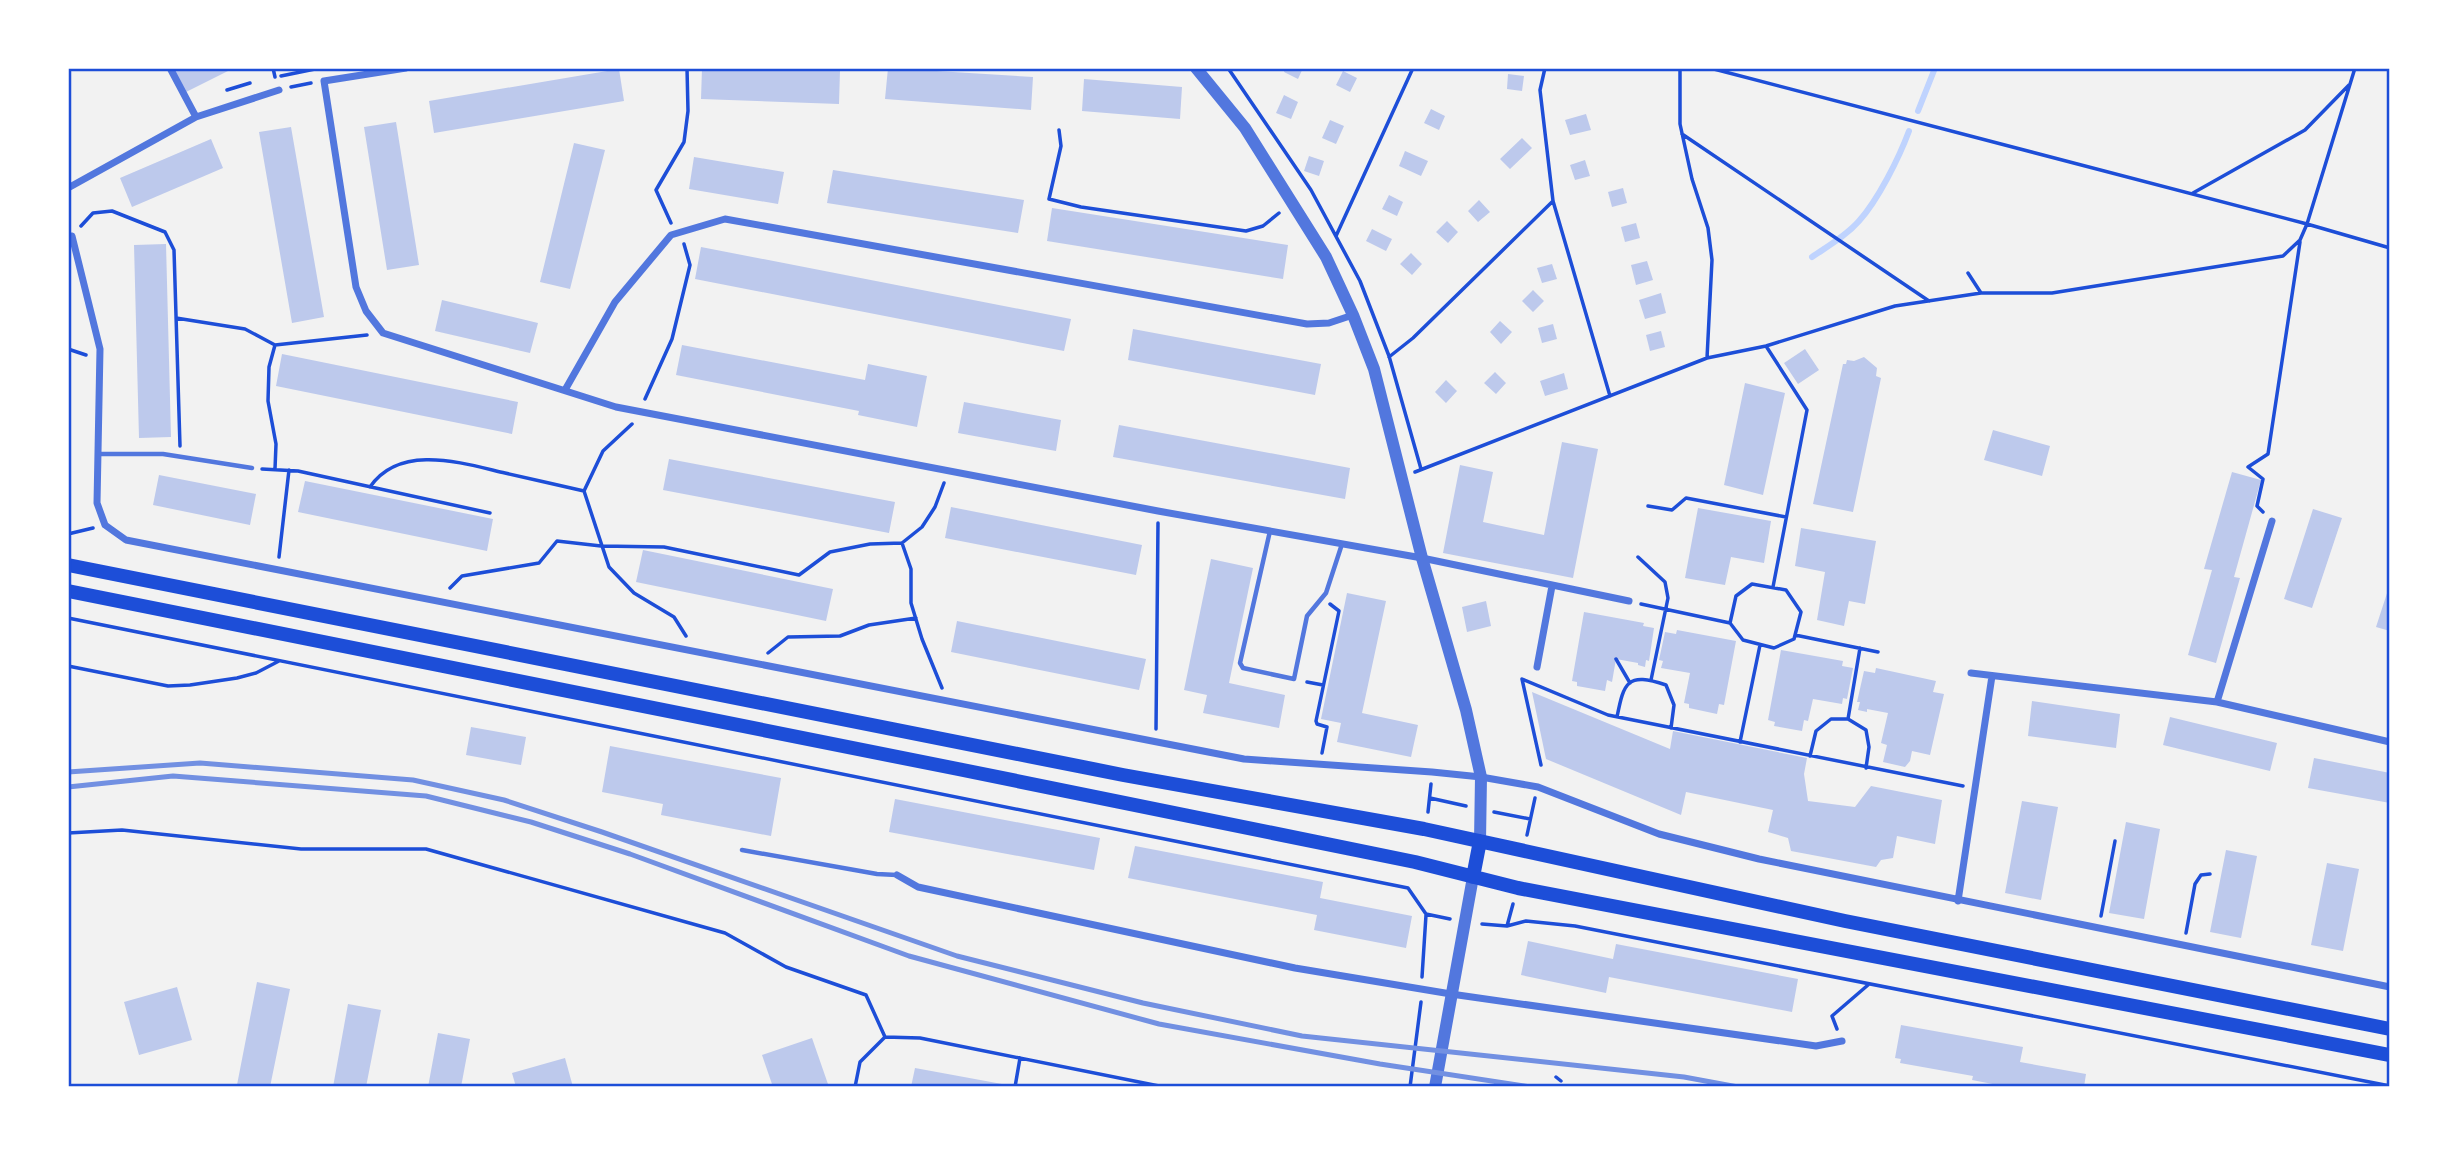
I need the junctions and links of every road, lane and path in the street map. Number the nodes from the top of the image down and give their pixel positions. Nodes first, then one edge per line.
1 (170, 68) edge
2 (273, 68) edge
3 (406, 68) edge
4 (687, 68) edge
5 (1196, 68) edge
6 (1413, 68) edge
7 (1545, 68) edge
8 (1680, 68) edge
9 (1710, 68) edge
10 (2354, 68) edge
11 (275, 77) dead end
12 (324, 81) junction
13 (2350, 84) junction
14 (279, 90) joint
15 (196, 117) junction
16 (1059, 130) dead end
17 (1682, 134) junction
18 (68, 188) edge
19 (2191, 194) junction
20 (1553, 201) junction
21 (1283, 209) dead end
22 (2307, 224) junction
23 (677, 233) junction
24 (72, 236) joint
25 (2300, 240) junction
26 (2390, 248) edge
27 (1326, 257) junction
28 (1968, 273) dead end
29 (1981, 293) junction
30 (1929, 301) junction
31 (1353, 315) junction
32 (176, 318) junction
33 (383, 333) junction
34 (275, 345) junction
35 (1766, 346) junction
36 (68, 349) edge
37 (99, 358) junction
38 (1707, 358) junction
39 (1374, 369) junction
40 (565, 390) junction
41 (1610, 396) junction
42 (640, 412) junction
43 (99, 454) junction
44 (180, 457) junction
45 (252, 468) joint
46 (275, 469) junction
47 (289, 470) junction
48 (948, 471) junction
49 (1401, 477) junction
50 (370, 487) junction
51 (584, 491) junction
52 (1648, 506) dead end
53 (1158, 511) junction
54 (490, 513) dead end
55 (1786, 517) junction
56 (2272, 521) joint
57 (105, 525) junction
58 (1270, 531) junction
59 (68, 534) edge
60 (902, 543) junction
61 (1342, 544) junction
62 (601, 546) junction
63 (1638, 557) dead end
64 (1422, 558) junction
65 (68, 565) edge
66 (277, 569) junction
67 (1552, 586) junction
68 (1773, 588) junction
69 (68, 591) edge
70 (1326, 593) junction
71 (437, 601) junction
72 (1629, 601) joint
73 (1666, 610) junction
74 (68, 618) edge
75 (916, 618) junction
76 (1730, 623) junction
77 (1795, 635) junction
78 (1760, 644) junction
79 (1860, 648) junction
80 (695, 651) junction
81 (1878, 652) dead end
82 (1616, 659) dead end
83 (281, 660) junction
84 (756, 663) junction
85 (68, 667) edge
86 (1537, 667) dead end
87 (1971, 673) dead end
88 (1992, 676) junction
89 (1294, 679) junction
90 (1651, 680) junction
91 (1630, 683) junction
92 (1323, 685) junction
93 (947, 701) junction
94 (2217, 702) junction
95 (1616, 717) junction
96 (1848, 719) junction
97 (1671, 728) junction
98 (1156, 742) junction
99 (1740, 742) junction
100 (2390, 742) edge
101 (1810, 756) junction
102 (1320, 764) junction
103 (1541, 765) dead end
104 (1866, 768) junction
105 (1480, 777) junction
106 (1538, 787) junction
107 (1976, 788) junction
108 (1430, 798) dead end
109 (1482, 810) junction
110 (68, 833) edge
111 (1480, 841) junction
112 (2115, 841) dead end
113 (742, 850) dead end
114 (2210, 874) dead end
115 (897, 875) joint
116 (1473, 877) junction
117 (1958, 901) junction
118 (1466, 922) junction
119 (2098, 929) junction
120 (2184, 946) junction
121 (1868, 985) junction
122 (2390, 987) edge
123 (1451, 994) junction
124 (2390, 1029) edge
125 (885, 1037) junction
126 (1842, 1041) joint
127 (2390, 1055) edge
128 (1020, 1058) junction
129 (1153, 1086) edge
130 (2390, 1086) edge
131 (855, 1087) edge
132 (1014, 1087) edge
133 (1164, 1087) edge
134 (1435, 1087) edge

1 - 15 street
2 - 11 path
3 - 12 street
4 - 23 path
5 - 27 street
6 - 27 path
7 - 20 path
8 - 17 path
9 - 19 path
10 - 13 path
12 - 14 path
12 - 33 street
13 - 19 path
13 - 22 path
14 - 15 street
15 - 18 street
16 - 21 path
17 - 30 path
17 - 38 path
19 - 22 path
20 - 39 path
20 - 41 path
22 - 25 path
22 - 26 path
23 - 31 street
23 - 40 street
23 - 42 path
24 - 32 path
24 - 37 street
25 - 29 path
25 - 56 path
27 - 31 street
28 - 29 path
29 - 30 path
30 - 35 path
31 - 39 street
32 - 34 path
32 - 44 path
33 - 34 path
33 - 40 street
34 - 46 path
35 - 38 path
35 - 55 path
36 - 37 path
37 - 43 street
38 - 41 path
39 - 49 street
40 - 42 street
41 - 49 path
42 - 48 street
42 - 51 path
43 - 44 lane
43 - 57 street
44 - 45 lane
45 - 46 path
46 - 47 path
47 - 50 path
47 - 66 path
48 - 53 street
48 - 60 path
49 - 64 street
50 - 51 path
50 - 54 path
51 - 62 path
52 - 55 path
53 - 58 street
53 - 98 path
55 - 68 path
56 - 94 street
57 - 59 path
57 - 66 street
58 - 61 street
58 - 89 lane
60 - 62 path
60 - 75 path
61 - 64 street
61 - 70 lane
62 - 71 path
62 - 80 path
63 - 73 path
64 - 67 street
64 - 105 street
65 - 111 main road
66 - 71 street
67 - 72 street
67 - 86 street
68 - 76 path
68 - 77 path
69 - 116 main road
70 - 89 lane
70 - 92 path
71 - 80 street
72 - 73 path
73 - 76 path
73 - 90 path
74 - 83 path
75 - 84 path
75 - 93 path
76 - 78 path
77 - 78 path
77 - 79 path
78 - 99 path
79 - 81 path
79 - 96 path
80 - 84 street
82 - 91 path
83 - 85 path
83 - 118 path
84 - 93 street
87 - 88 street
88 - 94 street
88 - 107 street
89 - 92 path
90 - 91 path
90 - 97 path
91 - 95 path
92 - 102 path
93 - 98 street
94 - 100 street
95 - 97 path
95 - 103 path
96 - 101 path
96 - 104 path
97 - 99 path
98 - 102 street
99 - 101 path
101 - 104 path
102 - 105 street
104 - 107 path
105 - 106 street
105 - 109 street
106 - 109 path
106 - 117 street
107 - 117 street
108 - 109 path
109 - 111 street
110 - 125 path
111 - 116 main road
111 - 124 main road
112 - 119 path
113 - 115 lane
114 - 120 path
115 - 123 street
116 - 118 street
116 - 127 main road
117 - 119 street
118 - 121 path
118 - 123 street
119 - 120 street
120 - 122 street
121 - 126 path
121 - 130 path
123 - 126 street
123 - 134 street
125 - 128 path
125 - 131 path
128 - 129 path
128 - 132 path
129 - 133 path

